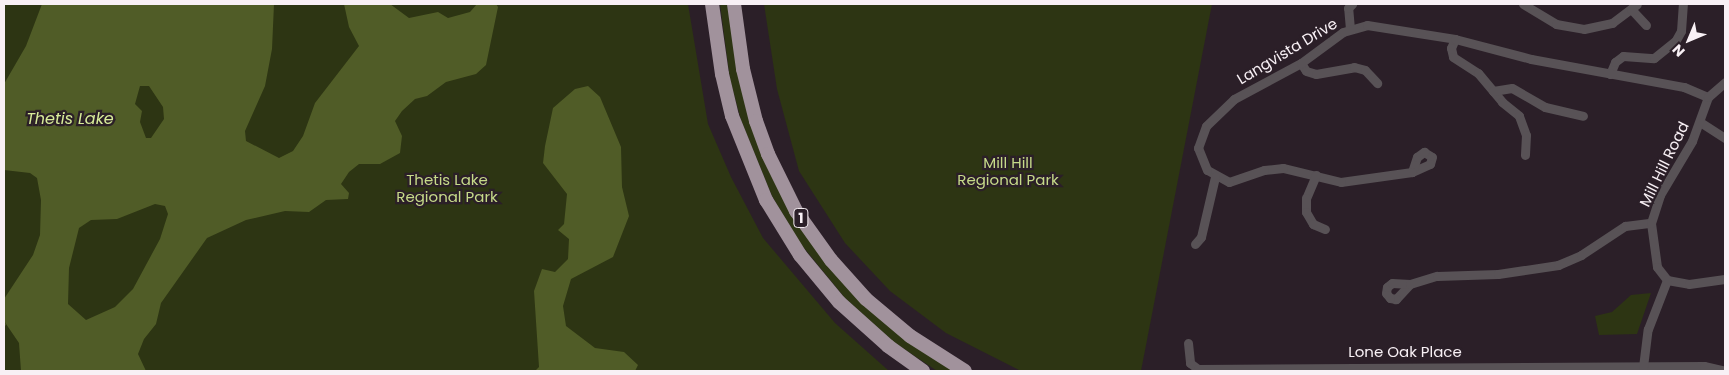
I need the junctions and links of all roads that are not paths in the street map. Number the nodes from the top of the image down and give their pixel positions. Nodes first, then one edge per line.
1 (712, 4) edge
2 (734, 4) edge
3 (1352, 4) edge
4 (1523, 4) edge
5 (1683, 4) edge
6 (1634, 6) edge
7 (1646, 25) dead end
8 (1350, 29) junction
9 (1455, 39) junction
10 (1300, 63) junction
11 (1610, 74) junction
12 (1725, 82) edge
13 (1377, 83) dead end
14 (1493, 91) junction
15 (1708, 97) junction
16 (1583, 116) dead end
17 (1700, 122) junction
18 (1725, 138) edge
19 (1525, 155) dead end
20 (1412, 172) dead end
21 (1316, 175) junction
22 (1215, 177) junction
23 (1651, 223) junction
24 (1325, 229) dead end
25 (1195, 244) dead end
26 (1725, 279) edge
27 (1667, 280) junction
28 (1410, 284) dead end
29 (1188, 343) dead end
30 (1643, 367) junction
31 (923, 371) edge
32 (965, 371) edge
33 (1725, 371) edge

1 - 31 highway, 1
2 - 32 highway, 1
3 - 8 street
4 - 6 street
5 - 11 street
6 - 7 street
8 - 9 street, Langvista Drive
8 - 10 street, Langvista Drive
9 - 11 street, Langvista Drive
9 - 14 street
10 - 13 street
10 - 22 street, Langvista Drive
11 - 15 street, Langvista Drive
12 - 15 street
14 - 16 street
14 - 19 street
15 - 17 street, Mill Hill Road
17 - 18 street
17 - 23 street, Mill Hill Road
20 - 21 street
21 - 22 street
21 - 24 street
22 - 25 street
23 - 27 street
23 - 28 street, Mill Hill Road
26 - 27 street
27 - 30 street
29 - 30 street, Lone Oak Place
30 - 33 street, Lone Oak Place

